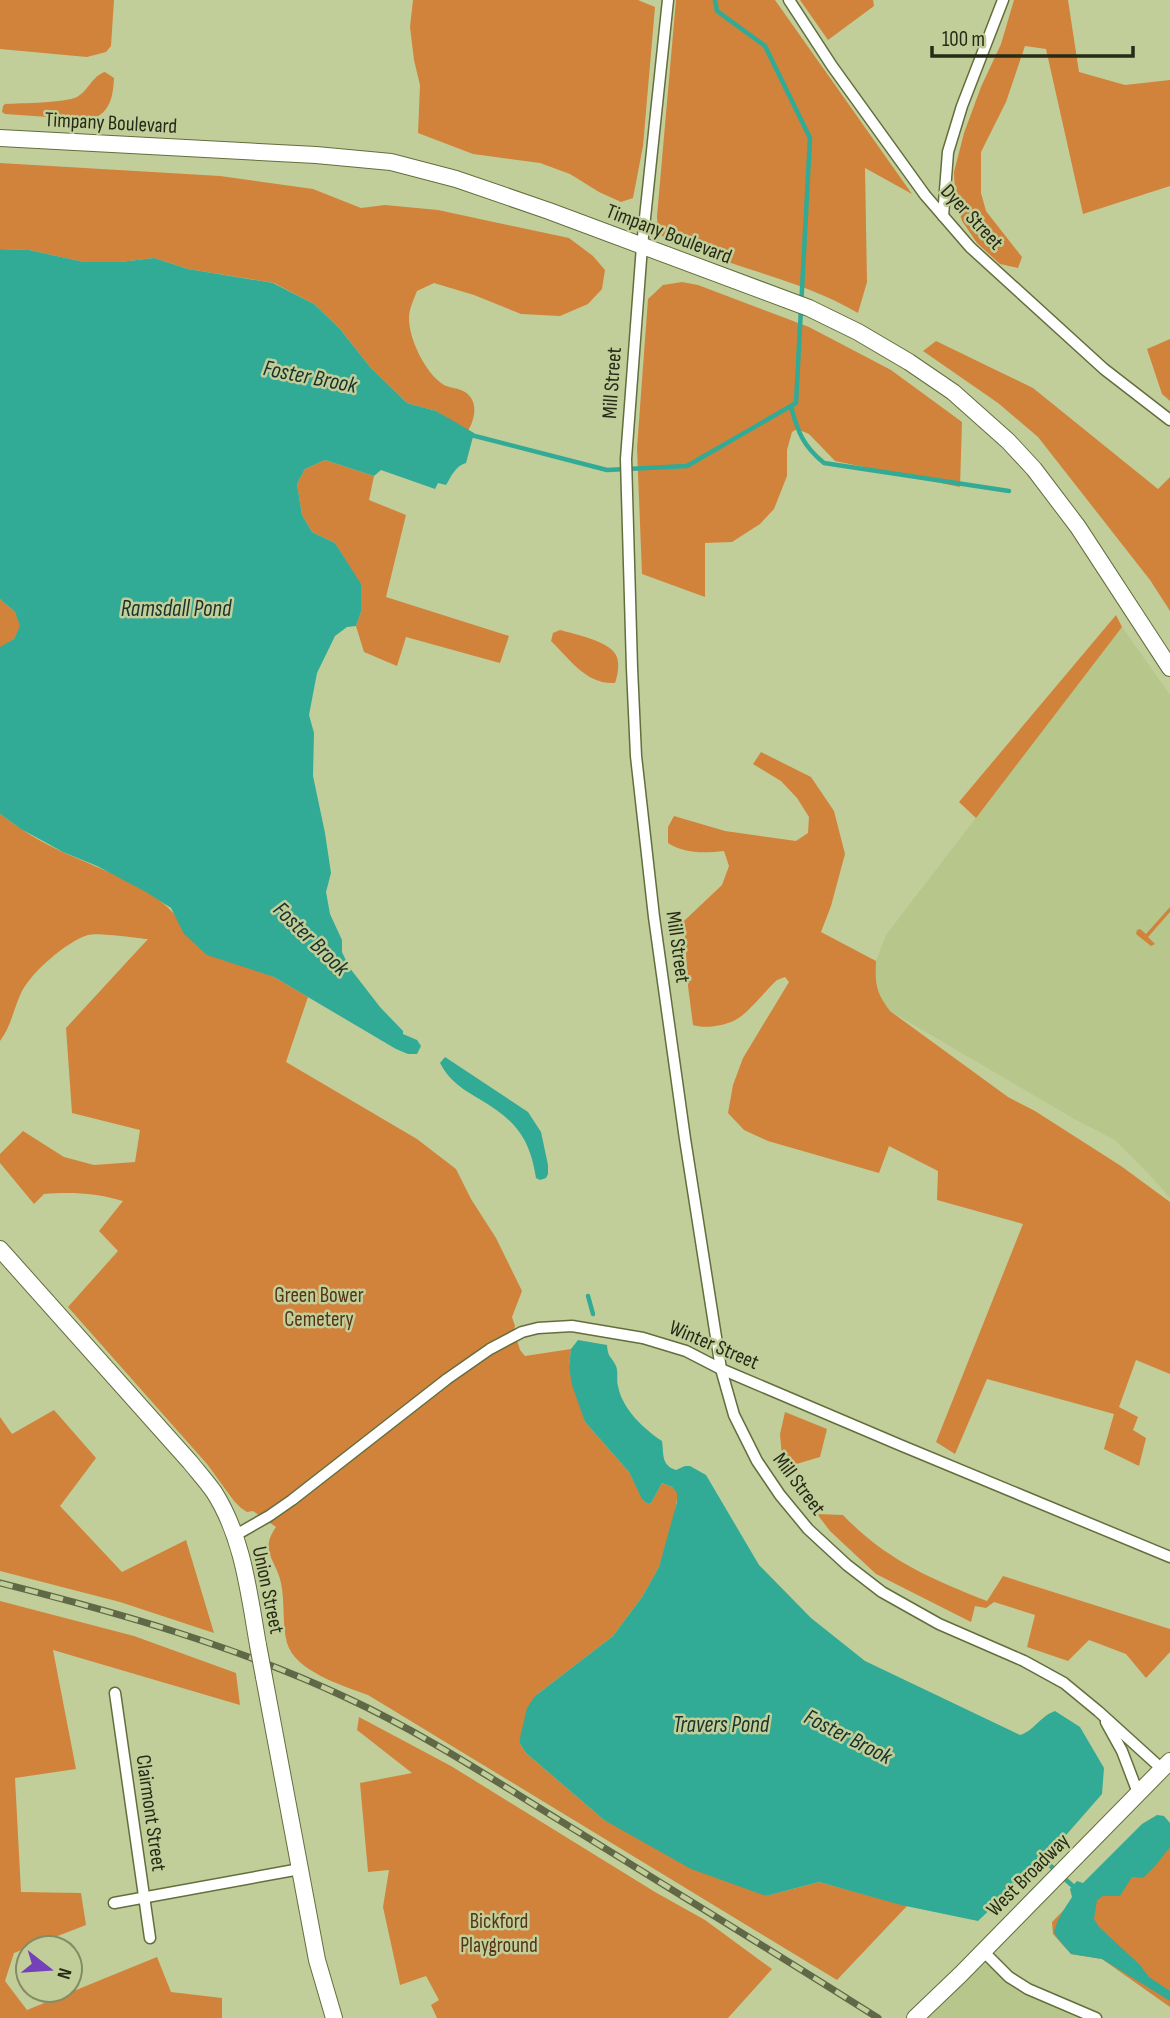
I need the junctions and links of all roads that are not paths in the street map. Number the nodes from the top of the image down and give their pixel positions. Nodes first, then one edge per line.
1 (668, 0) edge
2 (789, 0) edge
3 (1003, 0) edge
4 (0, 138) edge
5 (943, 216) junction
6 (642, 246) junction
7 (1170, 419) edge
8 (1170, 668) edge
9 (0, 1249) edge
10 (721, 1369) junction
11 (234, 1536) junction
12 (1170, 1556) edge
13 (115, 1693) dead end
14 (1098, 1711) junction
15 (1166, 1765) edge
16 (1138, 1793) junction
17 (300, 1869) junction
18 (143, 1897) junction
19 (114, 1903) dead end
20 (150, 1938) dead end
21 (983, 1951) junction
22 (334, 2018) edge
23 (915, 2018) edge
24 (1096, 2018) edge

1 - 6 street, Mill Street
2 - 5 street, Dyer Street
3 - 5 street
4 - 6 main road, Timpany Boulevard
5 - 7 street, Dyer Street
6 - 8 main road, Timpany Boulevard
6 - 10 street, Mill Street
9 - 11 main road, Union Street
10 - 11 street, Winter Street
10 - 12 street, Winter Street
10 - 14 street, Mill Street
11 - 17 main road, Union Street, bridge
13 - 18 street, Clairmont Street
14 - 15 street, Mill Street
14 - 16 street, Mill Street
15 - 16 main road, West Broadway
16 - 21 main road, West Broadway
17 - 18 street
17 - 22 main road, Union Street
18 - 19 street
18 - 20 street, Clairmont Street
21 - 23 main road, West Broadway
21 - 24 street

